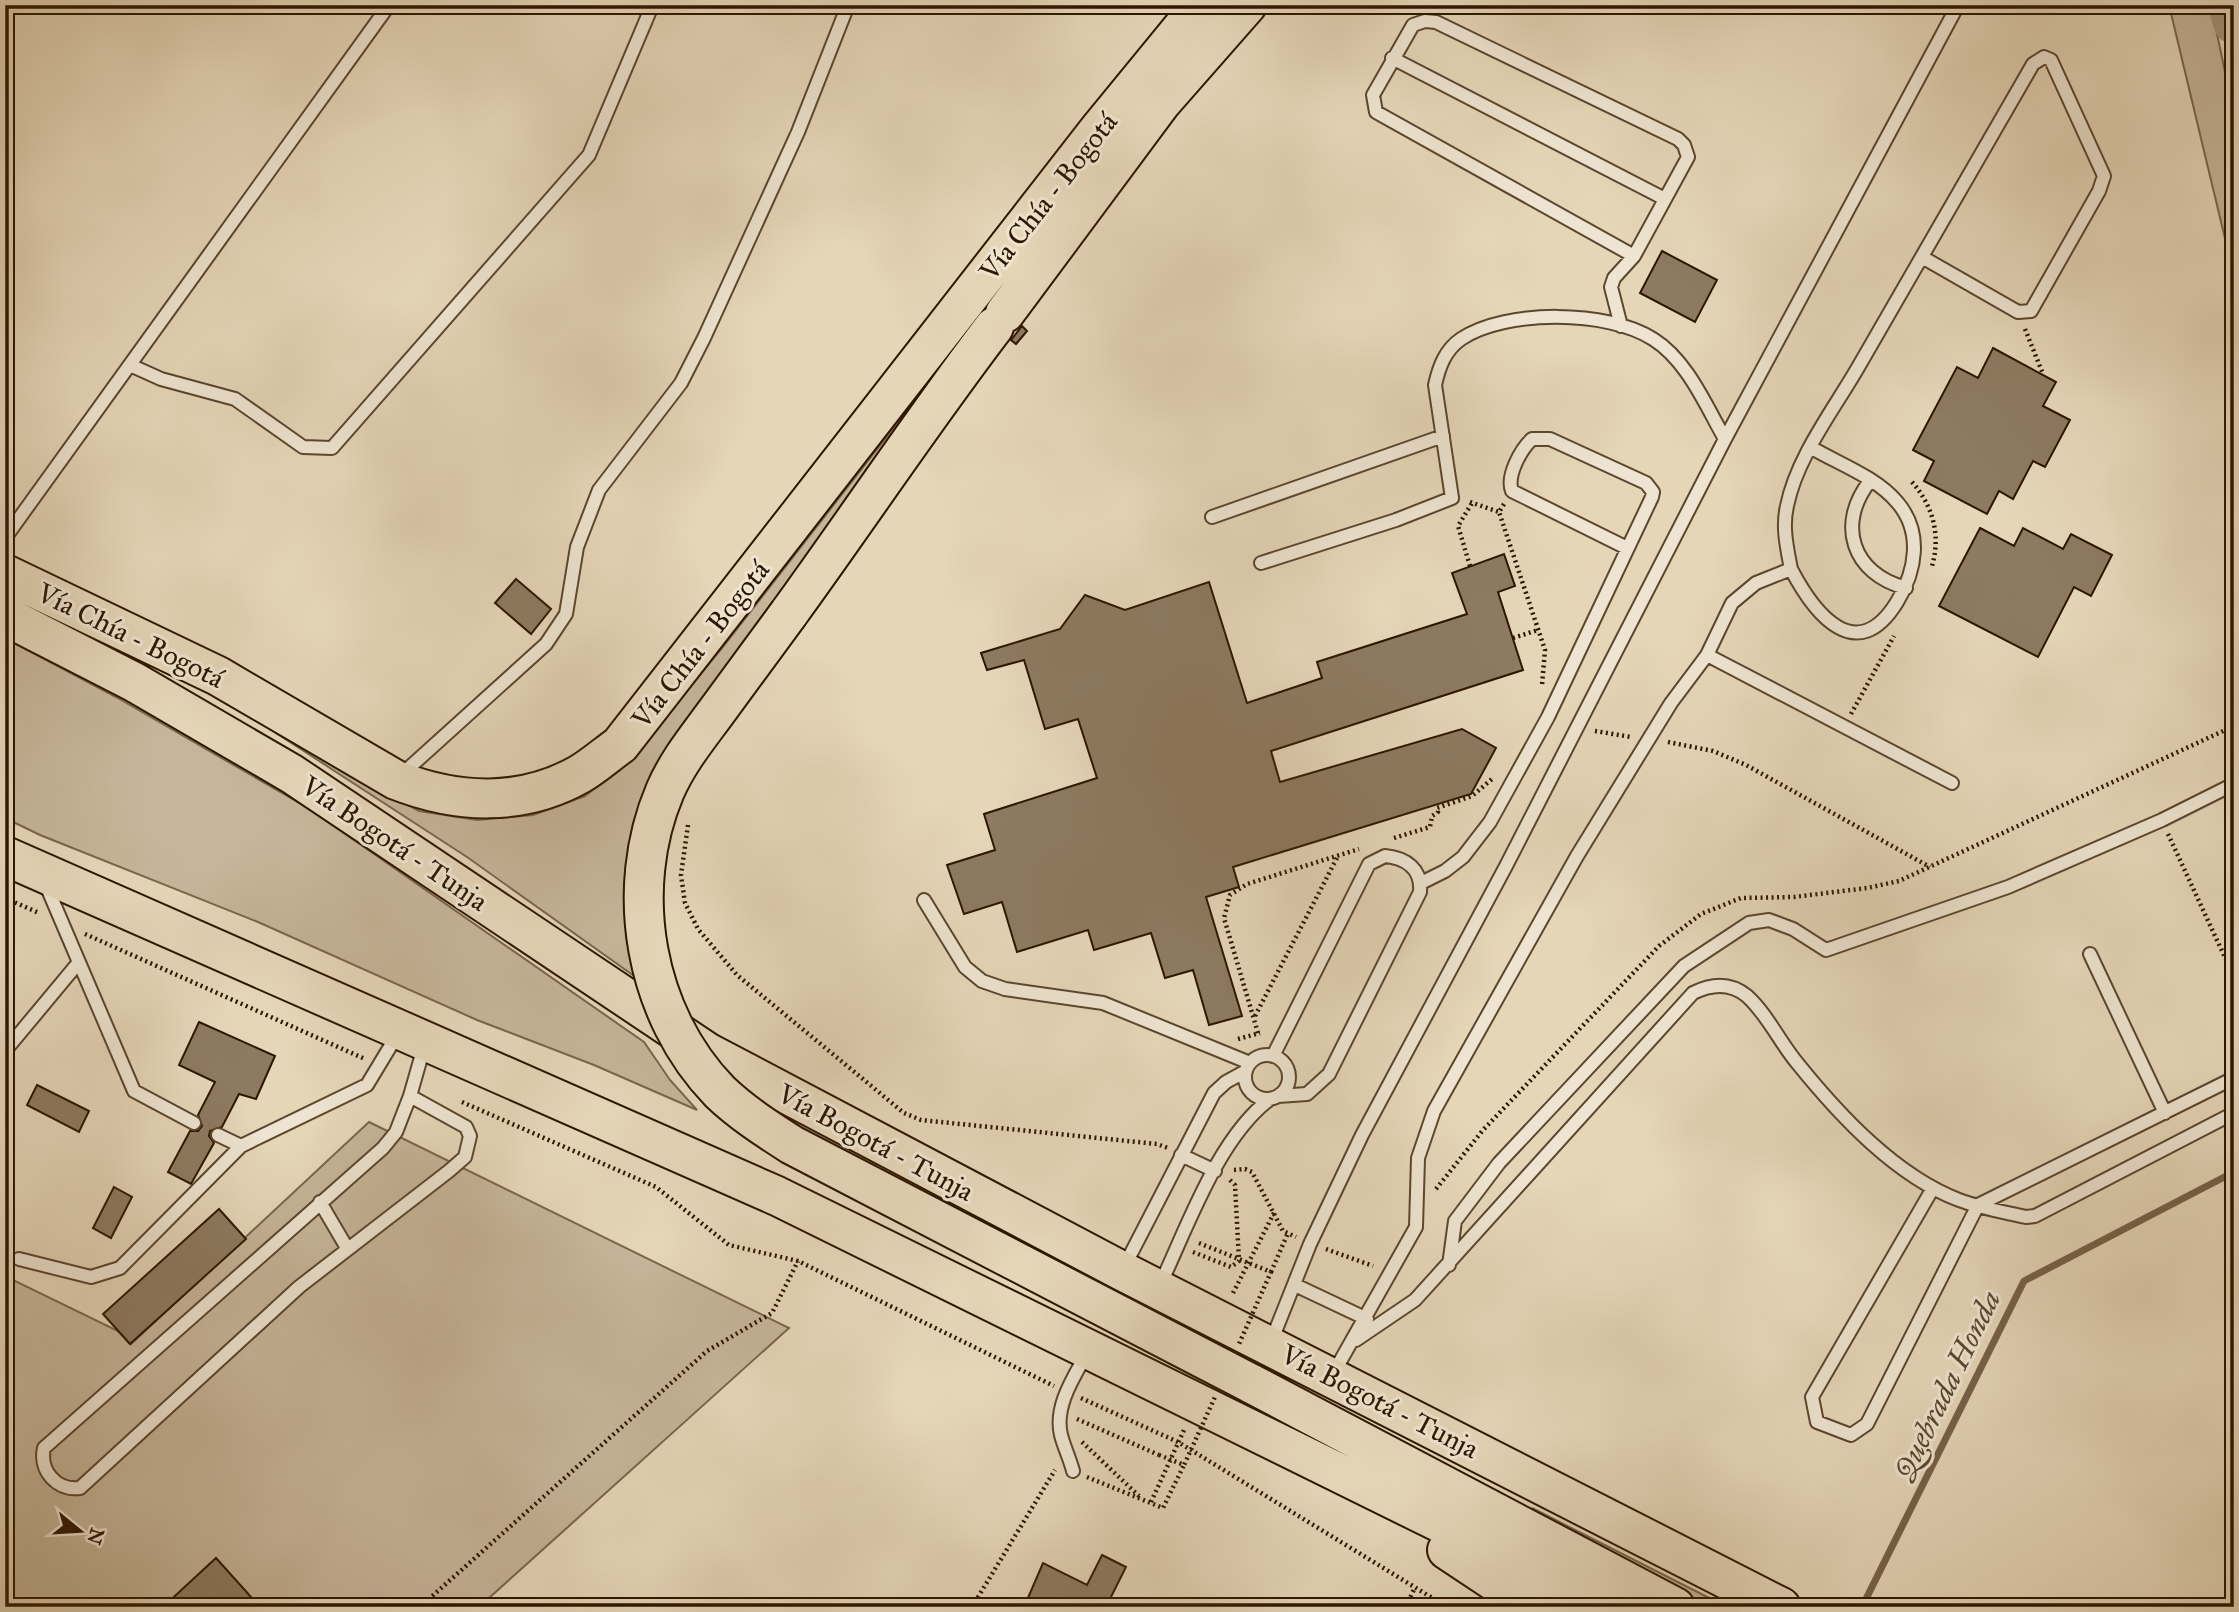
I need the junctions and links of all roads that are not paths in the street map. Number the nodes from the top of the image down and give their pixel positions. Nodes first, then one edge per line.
1 (389, 5) edge
2 (848, 5) edge
3 (1201, 5) edge
4 (1247, 5) edge
5 (1958, 5) edge
6 (652, 6) edge
7 (1392, 58) junction
8 (1665, 199) junction
9 (1634, 256) junction
10 (1922, 257) junction
11 (1621, 326) junction
12 (130, 365) junction
13 (1443, 436) junction
14 (1725, 439) junction
15 (1811, 448) junction
16 (1870, 481) junction
17 (1212, 517) dead end
18 (5, 538) edge
19 (1627, 548) junction
20 (1262, 563) dead end
21 (1791, 569) junction
22 (5, 574) edge
23 (1906, 588) junction
24 (5, 616) edge
25 (1707, 655) junction
26 (396, 780) junction
27 (1952, 783) dead end
28 (2234, 784) edge
29 (5, 856) edge
30 (40, 871) junction
31 (1421, 883) junction
32 (924, 900) dead end
33 (2090, 954) dead end
34 (79, 962) junction
35 (413, 1034) junction
36 (5, 1051) edge
37 (1273, 1056) junction
38 (1248, 1067) junction
39 (1581, 1077) junction
40 (2234, 1078) edge
41 (1599, 1095) junction
42 (410, 1096) junction
43 (1274, 1097) junction
44 (2165, 1113) junction
45 (2234, 1113) edge
46 (194, 1123) dead end
47 (218, 1135) dead end
48 (241, 1146) junction
49 (1181, 1155) junction
50 (1219, 1173) junction
51 (1933, 1188) junction
52 (320, 1202) junction
53 (1978, 1205) junction
54 (347, 1248) junction
55 (19, 1259) dead end
56 (1449, 1265) junction
57 (1122, 1271) junction
58 (1295, 1285) junction
59 (1158, 1289) junction
60 (1367, 1319) junction
61 (1353, 1342) junction
62 (1270, 1345) junction
63 (1089, 1349) junction
64 (1332, 1377) junction
65 (1301, 1457) junction
66 (1073, 1471) road end
67 (1533, 1607) edge
68 (1601, 1607) edge
69 (1675, 1607) edge
70 (1781, 1607) edge

1 - 12 lane
2 - 26 lane
3 - 26 highway, Vía Chía - Bogotá
4 - 69 highway, bridge
5 - 14 lane
6 - 12 lane
7 - 8 lane
7 - 8 lane
7 - 9 lane
8 - 9 lane
9 - 11 lane
10 - 10 lane
10 - 15 lane
11 - 13 lane
11 - 14 lane
12 - 18 lane
13 - 17 lane
13 - 20 lane
14 - 58 lane
15 - 16 lane
15 - 21 lane
16 - 23 lane
16 - 23 lane
19 - 19 lane
19 - 31 lane
21 - 23 lane
21 - 25 lane
22 - 26 highway, Vía Chía - Bogotá
24 - 57 highway, Vía Bogotá - Tunja
25 - 27 lane
25 - 60 lane
28 - 39 lane
29 - 30 highway
30 - 34 lane
30 - 35 highway
31 - 37 lane
31 - 43 lane
32 - 38 lane
33 - 44 lane
34 - 36 lane
34 - 46 lane
35 - 42 lane
35 - 48 lane
35 - 63 highway
37 - 38 lane
37 - 43 lane
38 - 43 lane
38 - 49 lane
39 - 41 lane
39 - 56 lane
40 - 44 lane
41 - 51 lane
41 - 56 lane
42 - 52 lane
42 - 54 lane
43 - 50 lane
44 - 53 lane
45 - 53 lane
47 - 48 lane
48 - 55 lane
49 - 50 lane
49 - 57 lane
50 - 59 lane
51 - 53 lane
51 - 53 lane
52 - 54 lane
52 - 54 lane
56 - 61 lane
57 - 59 highway, Vía Bogotá - Tunja
58 - 60 lane
58 - 62 lane
59 - 62 highway, Vía Bogotá - Tunja
60 - 61 lane
61 - 64 lane
62 - 64 highway, Vía Bogotá - Tunja
63 - 65 highway
63 - 66 lane
64 - 70 highway, Vía Bogotá - Tunja
65 - 67 highway
65 - 68 highway

